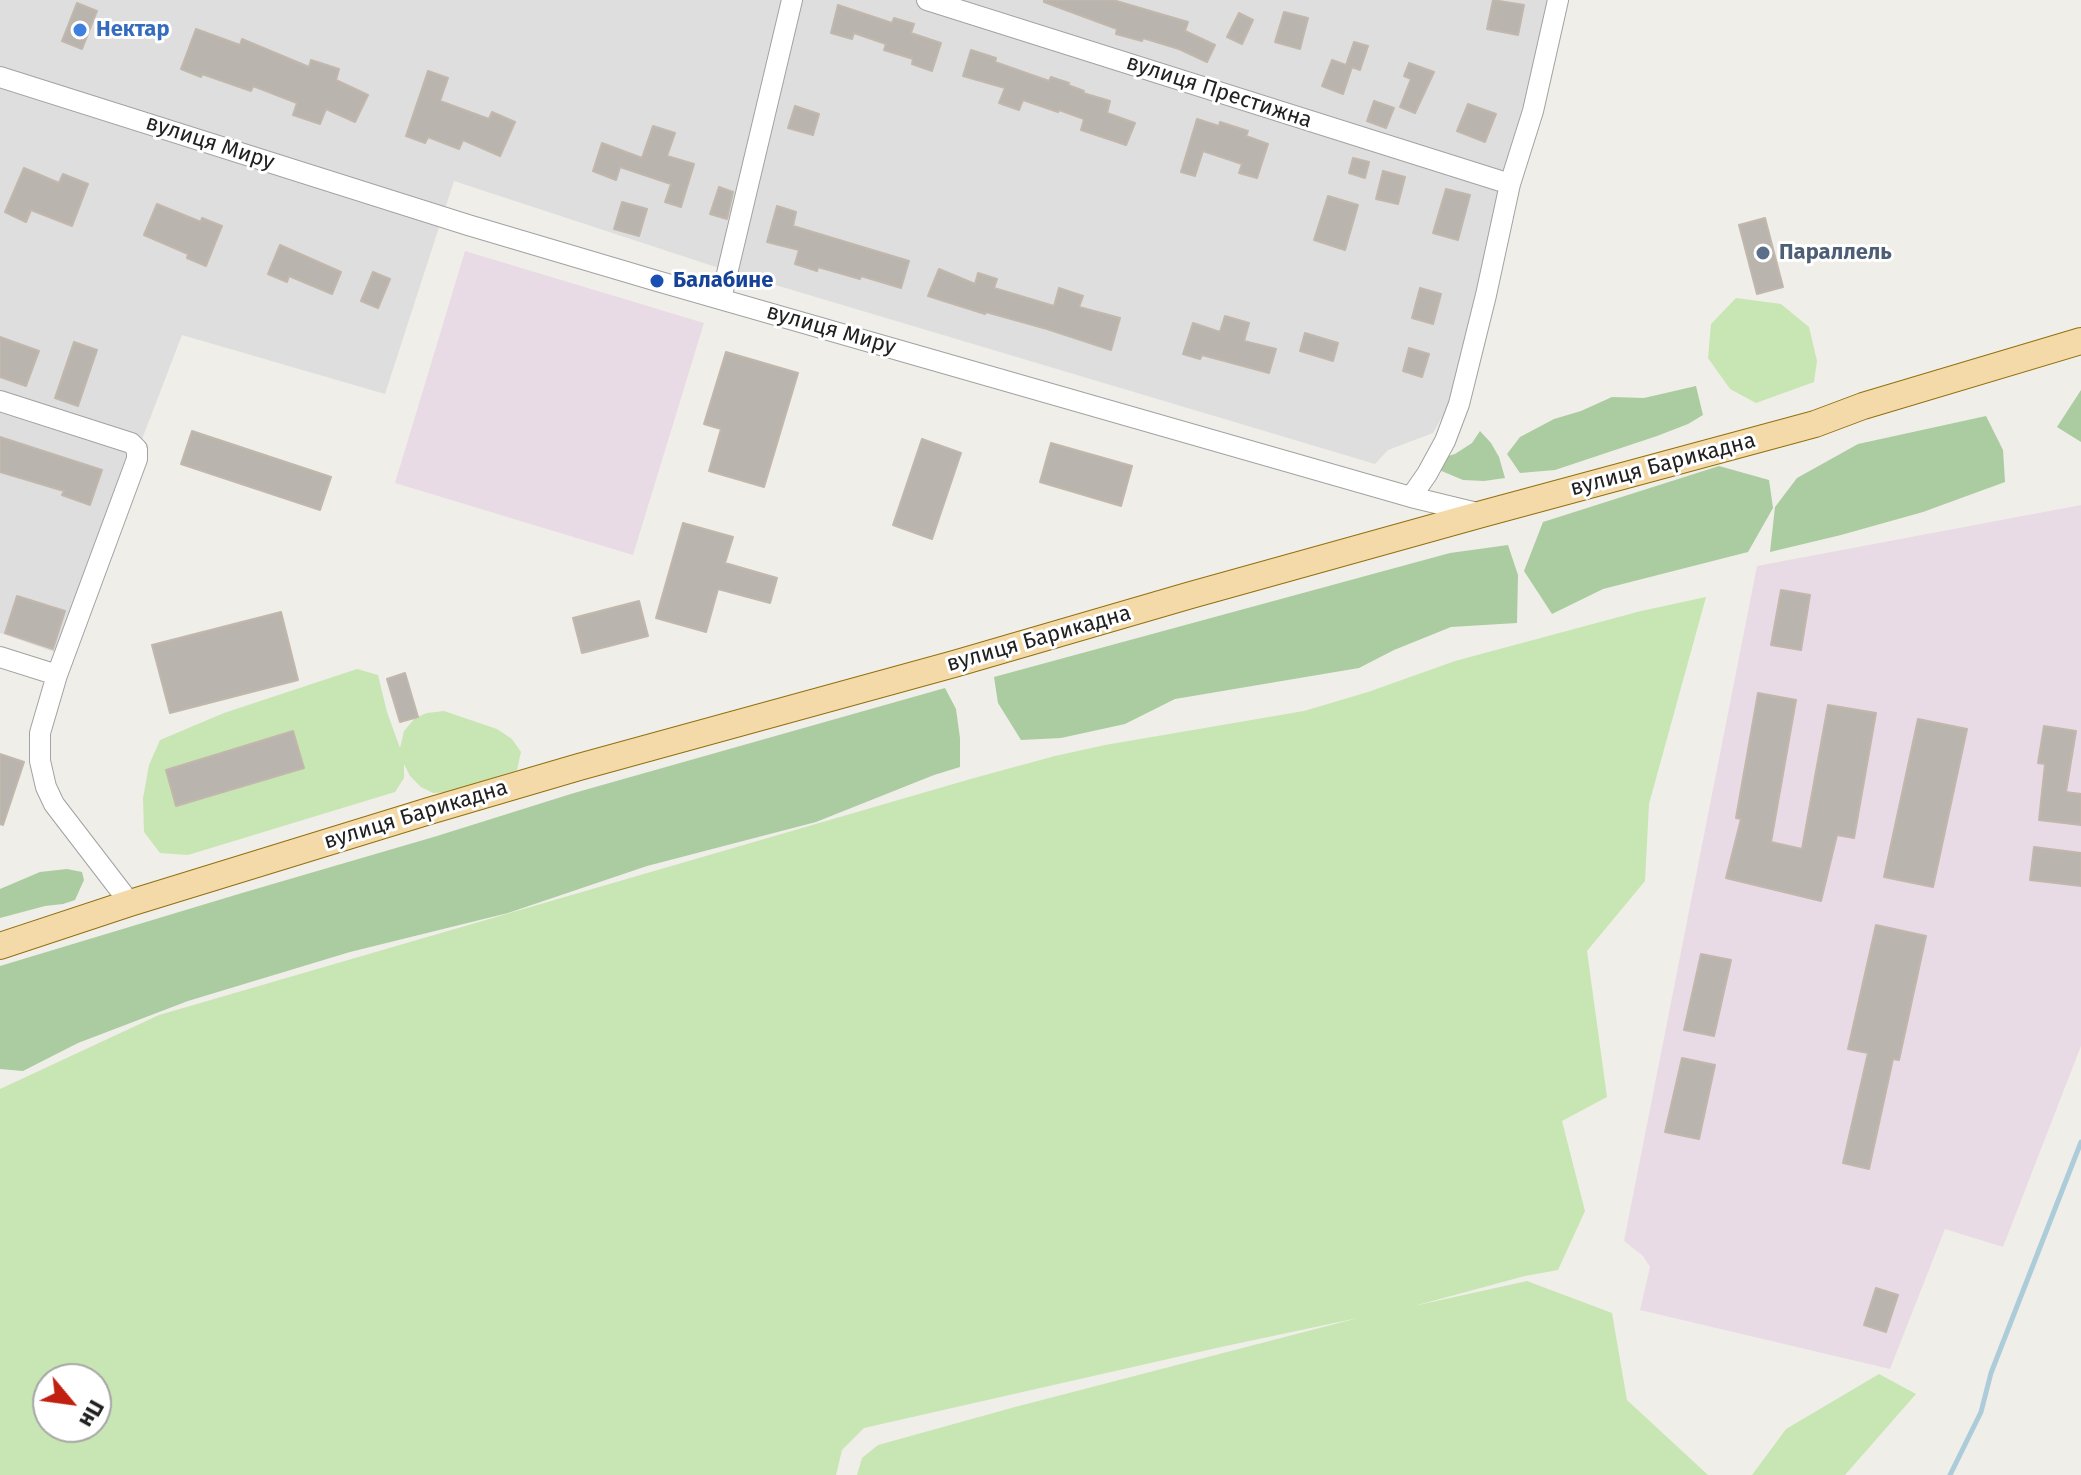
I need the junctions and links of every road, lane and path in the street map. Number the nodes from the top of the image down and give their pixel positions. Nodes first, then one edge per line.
1 (792, 0) edge
2 (927, 0) edge
3 (1558, 0) edge
4 (0, 77) edge
5 (1510, 184) junction
6 (721, 299) junction
7 (2081, 341) edge
8 (0, 401) edge
9 (1411, 497) junction
10 (1482, 514) junction
11 (0, 657) edge
12 (57, 675) junction
13 (130, 903) junction
14 (0, 946) edge

1 - 6 street
2 - 5 street, вулиця Престижна
3 - 5 street
4 - 6 street, вулиця Миру
5 - 9 street
6 - 9 street, вулиця Миру
7 - 10 main road, вулиця Барикадна
8 - 12 street
9 - 10 street, вулиця Миру
10 - 13 main road, вулиця Барикадна
11 - 12 street
12 - 13 street
13 - 14 main road, вулиця Барикадна

